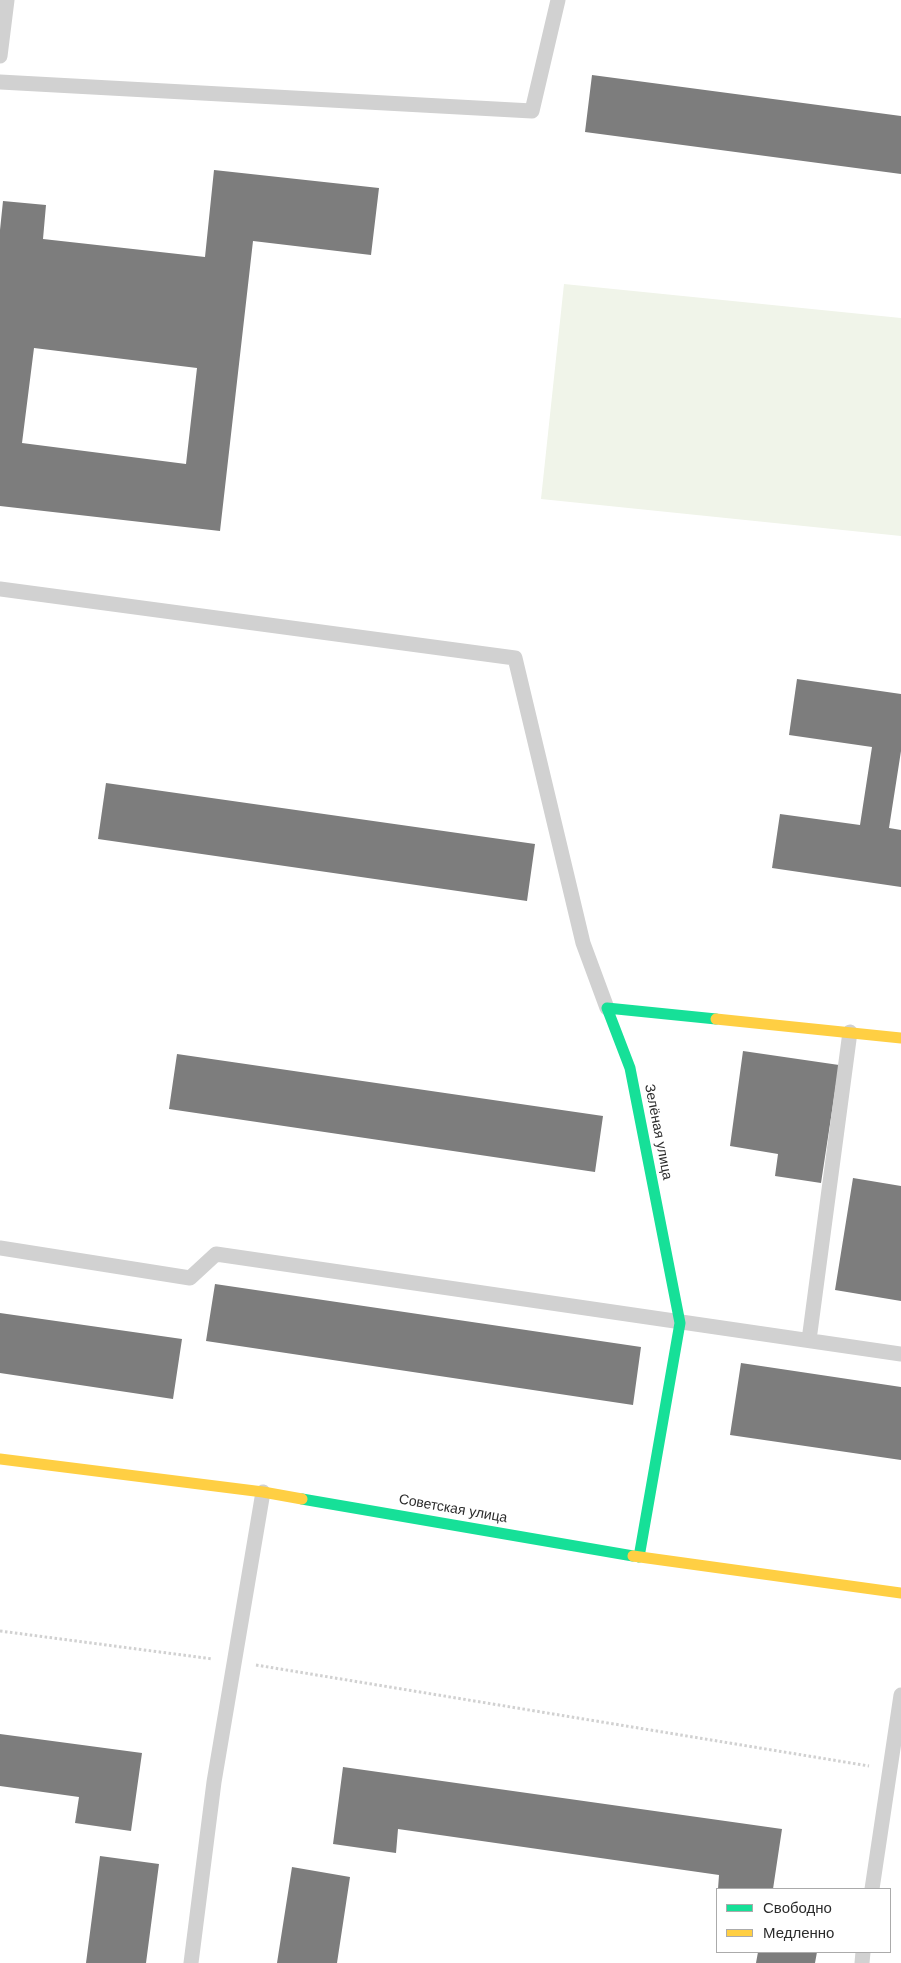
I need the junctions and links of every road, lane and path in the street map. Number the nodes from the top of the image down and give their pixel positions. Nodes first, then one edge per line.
1 (7, 0) edge
2 (558, 0) edge
3 (0, 56) edge
4 (0, 82) edge
5 (0, 589) edge
6 (606, 1008) junction
7 (850, 1032) junction
8 (901, 1038) edge
9 (0, 1248) edge
10 (680, 1323) junction
11 (809, 1340) junction
12 (901, 1354) edge
13 (0, 1459) edge
14 (263, 1492) junction
15 (639, 1557) junction
16 (901, 1593) edge
17 (0, 1631) edge
18 (234, 1662) junction
19 (901, 1695) edge
20 (890, 1770) junction
21 (872, 1888) edge
22 (192, 1963) edge

1 - 3 lane
2 - 4 lane
5 - 6 lane
6 - 7 street
6 - 10 street, Зелёная улица
7 - 8 street
7 - 11 lane
9 - 10 lane
10 - 11 lane
10 - 15 street, Зелёная улица
11 - 12 lane
13 - 14 street, Советская улица
14 - 15 street, Советская улица
14 - 18 lane
15 - 16 street, Советская улица
17 - 18 path
18 - 20 path
18 - 22 lane
19 - 20 lane
20 - 21 lane

